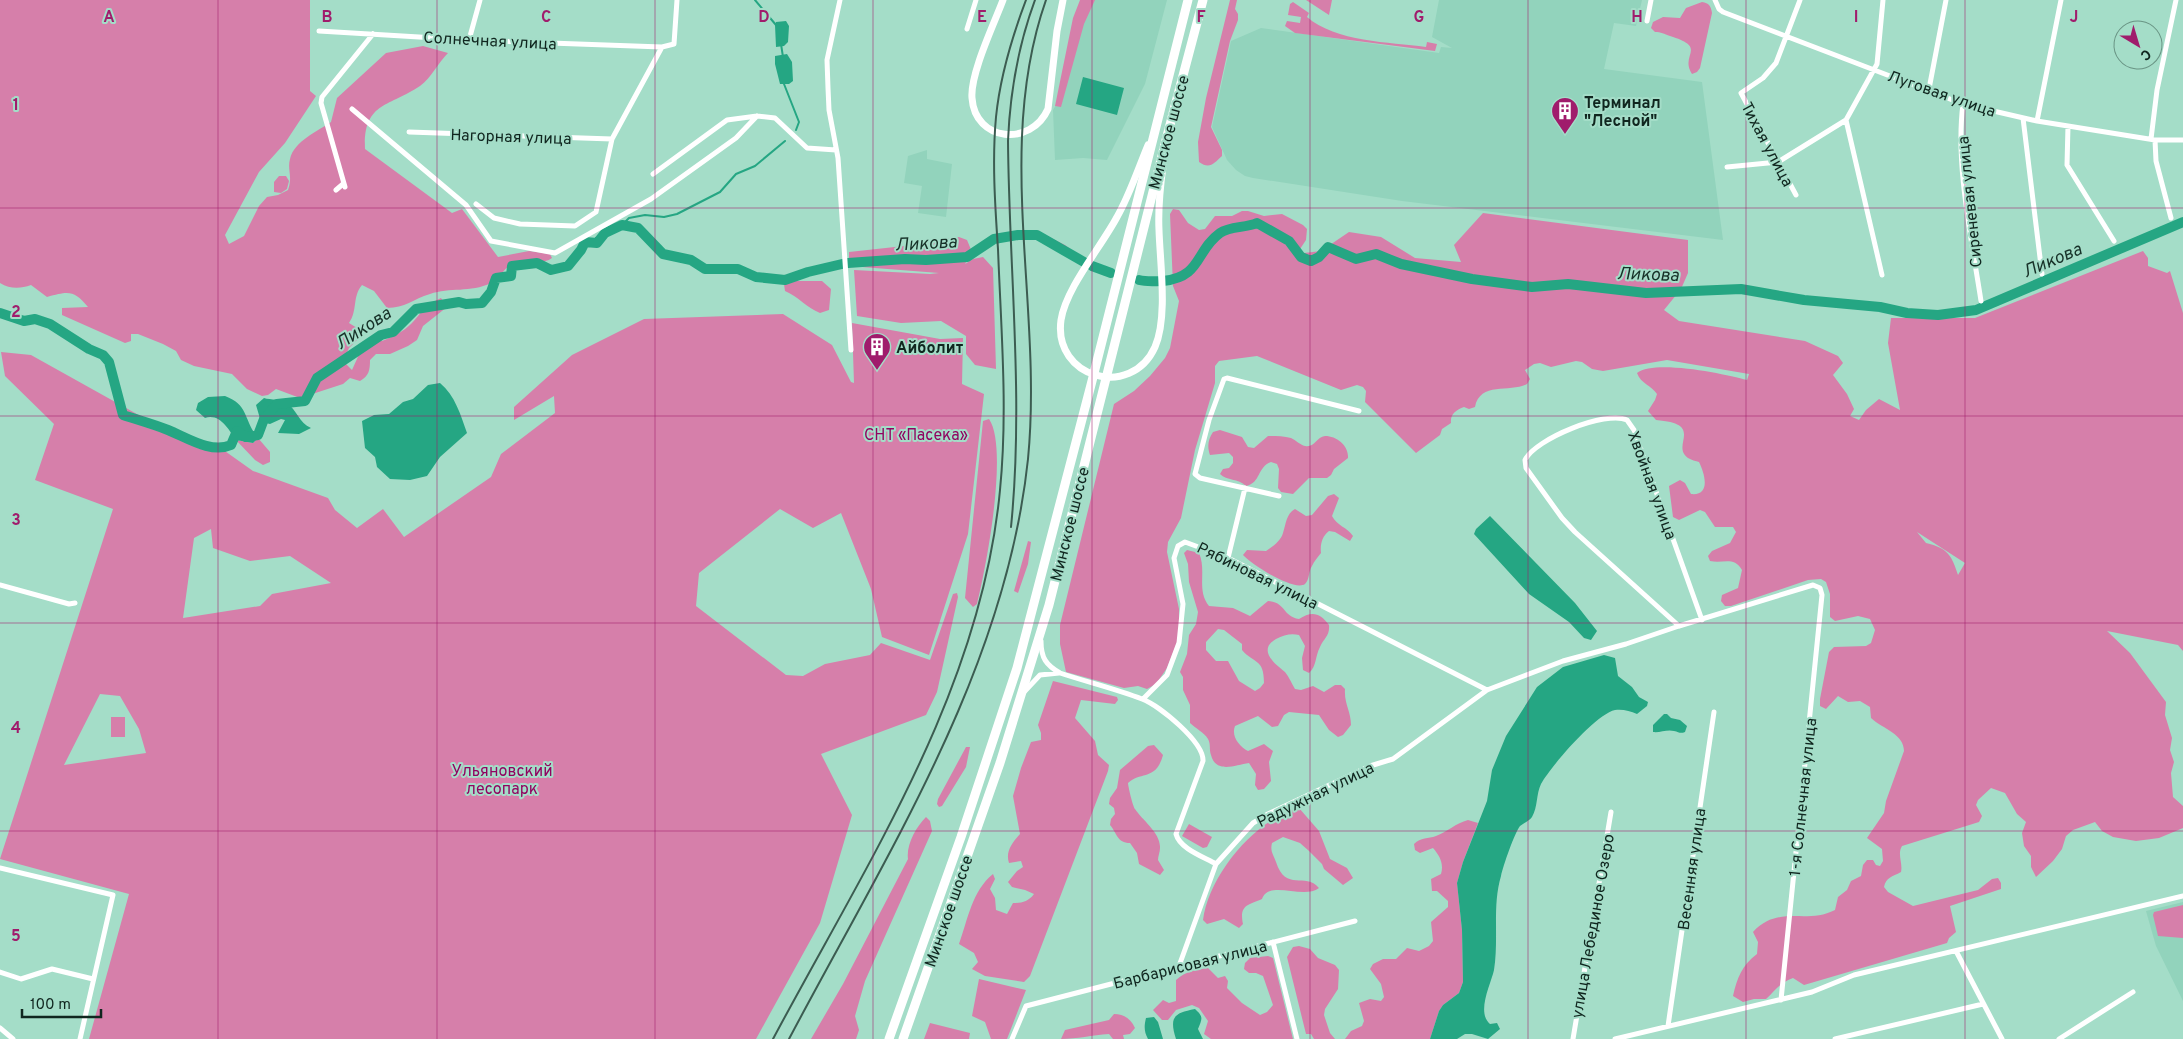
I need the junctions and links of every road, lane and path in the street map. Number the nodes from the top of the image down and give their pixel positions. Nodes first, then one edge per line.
1 (480, 0) edge
2 (677, 0) edge
3 (840, 0) edge
4 (976, 0) edge
5 (1004, 0) edge
6 (1063, 0) edge
7 (1188, 0) edge
8 (1204, 0) edge
9 (1651, 0) edge
10 (1800, 0) edge
11 (1883, 0) edge
12 (1946, 0) edge
13 (2061, 0) edge
14 (2176, 0) edge
15 (1715, 2) edge
16 (1647, 21) dead end
17 (967, 29) dead end
18 (319, 31) dead end
19 (372, 34) junction
20 (1787, 37) junction
21 (469, 40) junction
22 (662, 47) junction
23 (1875, 70) junction
24 (1929, 89) junction
25 (1963, 104) junction
26 (352, 109) dead end
27 (757, 116) junction
28 (2023, 118) junction
29 (1846, 120) junction
30 (2037, 121) junction
31 (2068, 126) junction
32 (1154, 130) junction
33 (409, 132) dead end
34 (1167, 136) junction
35 (612, 139) junction
36 (2153, 140) junction
37 (2183, 140) edge
38 (836, 150) junction
39 (1778, 162) junction
40 (1727, 167) dead end
41 (653, 174) dead end
42 (336, 190) dead end
43 (1796, 195) dead end
44 (476, 204) dead end
45 (2171, 218) dead end
46 (2114, 241) dead end
47 (2042, 274) dead end
48 (1882, 275) dead end
49 (1981, 301) dead end
50 (851, 350) dead end
51 (1359, 411) dead end
52 (1245, 488) junction
53 (1279, 496) dead end
54 (1228, 558) junction
55 (0, 585) edge
56 (1822, 594) joint
57 (75, 603) dead end
58 (1702, 620) junction
59 (1679, 626) junction
60 (1041, 631) junction
61 (1060, 673) junction
62 (1487, 690) junction
63 (1143, 699) junction
64 (1020, 700) junction
65 (1714, 712) dead end
66 (1611, 812) dead end
67 (1216, 864) junction
68 (0, 868) edge
69 (2183, 896) edge
70 (1355, 921) dead end
71 (1273, 942) junction
72 (1956, 951) junction
73 (1179, 966) junction
74 (0, 972) edge
75 (93, 979) junction
76 (2133, 992) dead end
77 (1781, 1000) junction
78 (1983, 1004) junction
79 (1668, 1026) junction
80 (0, 1028) edge
81 (13, 1039) edge
82 (80, 1039) edge
83 (889, 1039) edge
84 (903, 1039) edge
85 (1012, 1039) edge
86 (1297, 1039) edge
87 (1573, 1039) edge
88 (1615, 1039) edge
89 (1835, 1039) edge
90 (2002, 1039) edge
91 (2060, 1039) edge

1 - 21 street
2 - 22 street
3 - 38 street
4 - 17 street
5 - 6 street
7 - 32 highway, Минское шоссе
8 - 34 highway, Минское шоссе
9 - 16 street
10 - 20 street
11 - 23 street
12 - 24 street
13 - 30 street
14 - 36 street
15 - 20 street, Луговая улица
18 - 19 street, Солнечная улица
19 - 21 street, Солнечная улица
19 - 42 street
20 - 23 street, Луговая улица
20 - 39 street, Тихая улица
21 - 22 street, Солнечная улица
22 - 35 street
23 - 24 street, Луговая улица
23 - 29 street
24 - 25 street, Луговая улица
25 - 28 street, Луговая улица
25 - 49 street, Сиреневая улица
26 - 27 street
27 - 38 street
27 - 41 street
28 - 30 street, Луговая улица
28 - 47 street
29 - 39 street
29 - 48 street
30 - 31 street, Луговая улица
31 - 36 street, Луговая улица
31 - 46 street
32 - 34 street
32 - 83 highway, Минское шоссе
33 - 35 street, Нагорная улица
34 - 60 highway, Минское шоссе
35 - 44 street
36 - 37 street, Луговая улица
36 - 45 street
38 - 50 street
39 - 40 street
39 - 43 street, Тихая улица
51 - 52 street
52 - 53 street
52 - 54 street
54 - 62 street, Рябиновая улица
54 - 63 street, Рябиновая улица
55 - 57 street
56 - 58 street, Радужная улица
56 - 77 street, 1-я Солнечная улица
58 - 59 street, Радужная улица
58 - 59 street, Хвойная улица
59 - 62 street, Радужная улица
60 - 61 street
60 - 64 highway, Минское шоссе
61 - 63 street
61 - 64 street
62 - 67 street, Радужная улица
63 - 67 street
64 - 84 highway, Минское шоссе
65 - 79 street, Весенняя улица
66 - 87 street, улица Лебединое Озеро
67 - 73 street, Радужная улица
68 - 75 street
69 - 72 street
70 - 71 street, Барбарисовая улица
71 - 73 street, Барбарисовая улица
71 - 86 street
72 - 77 street
72 - 78 street
73 - 85 street, Барбарисовая улица
74 - 75 street
75 - 82 street
76 - 91 street
77 - 79 street
78 - 89 street
78 - 90 street
79 - 88 street
80 - 81 street

